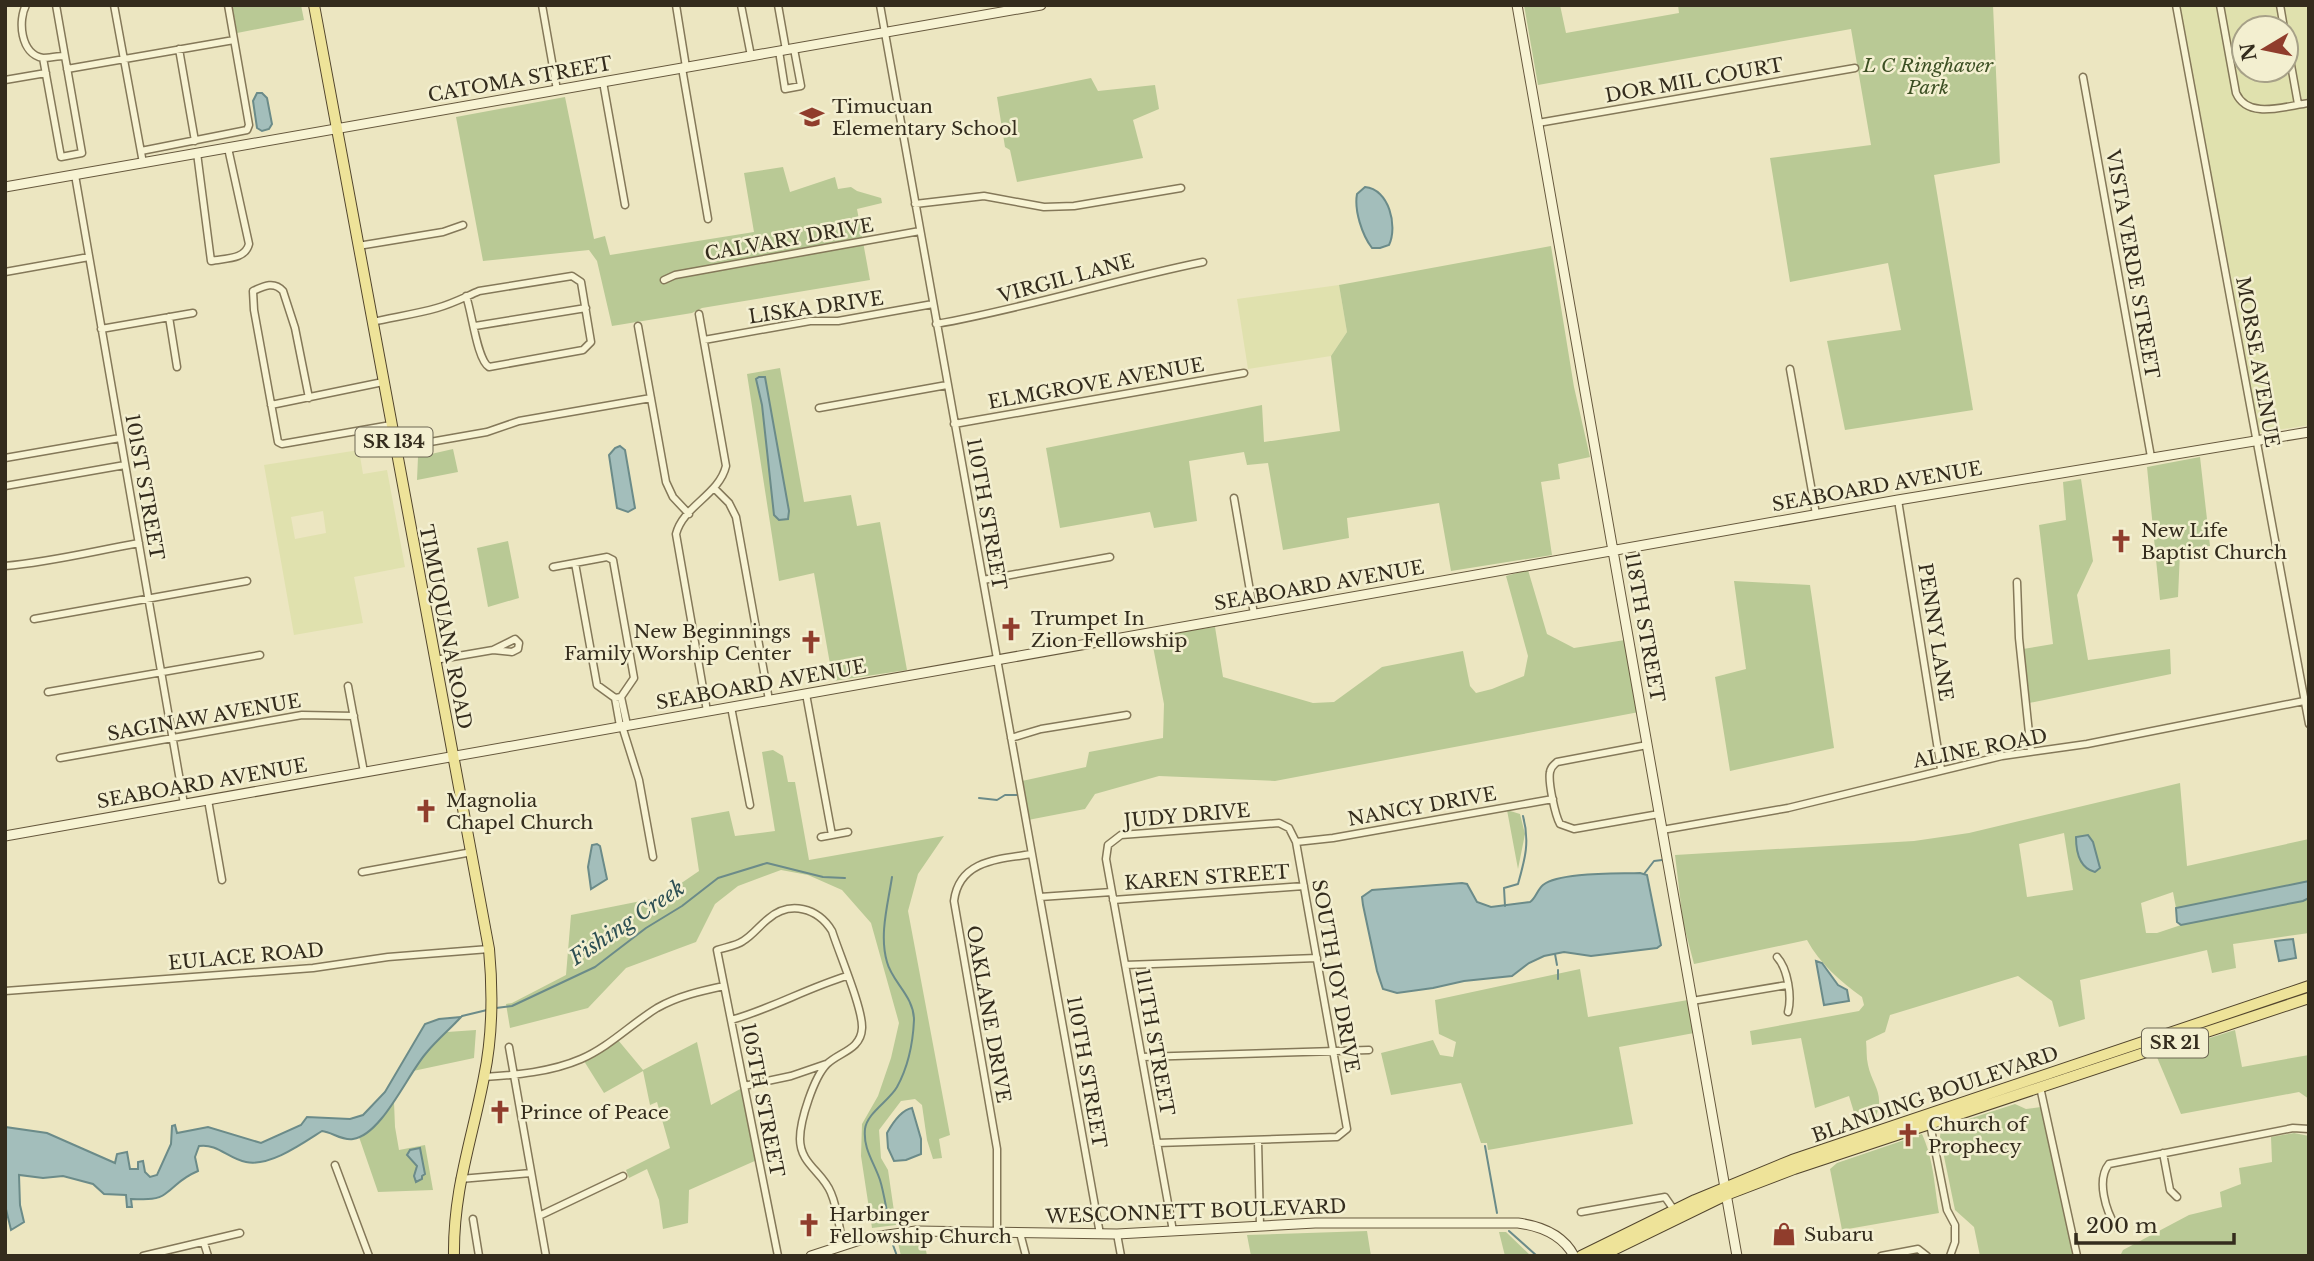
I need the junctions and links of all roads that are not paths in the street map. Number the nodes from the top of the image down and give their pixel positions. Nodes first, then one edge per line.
1 (26, 5) edge
2 (56, 5) edge
3 (114, 5) edge
4 (228, 5) edge
5 (313, 5) edge
6 (542, 5) edge
7 (676, 5) edge
8 (741, 5) edge
9 (778, 5) edge
10 (880, 5) edge
11 (1041, 5) edge
12 (1517, 5) edge
13 (2176, 5) edge
14 (2220, 5) edge
15 (884, 33) junction
16 (234, 40) junction
17 (178, 49) junction
18 (786, 50) junction
19 (65, 56) junction
20 (751, 56) junction
21 (43, 58) junction
22 (124, 58) junction
23 (684, 68) junction
24 (1855, 68) dead end
25 (67, 69) junction
26 (46, 73) junction
27 (2083, 77) dead end
28 (5, 80) edge
29 (604, 82) junction
30 (2294, 84) edge
31 (557, 90) junction
32 (2309, 103) edge
33 (2298, 104) junction
34 (1538, 123) junction
35 (336, 128) junction
36 (195, 141) junction
37 (228, 148) junction
38 (141, 151) junction
39 (197, 153) junction
40 (143, 163) junction
41 (75, 175) junction
42 (5, 186) edge
43 (1181, 188) dead end
44 (915, 204) junction
45 (625, 205) dead end
46 (708, 219) dead end
47 (463, 225) dead end
48 (920, 231) junction
49 (358, 246) junction
50 (89, 257) junction
51 (1203, 262) dead end
52 (5, 272) edge
53 (664, 280) dead end
54 (467, 296) junction
55 (933, 304) junction
56 (586, 309) junction
57 (194, 313) dead end
58 (699, 314) dead end
59 (169, 317) junction
60 (372, 322) junction
61 (936, 324) junction
62 (475, 326) junction
63 (638, 326) dead end
64 (101, 329) junction
65 (704, 340) junction
66 (177, 367) dead end
67 (1790, 369) dead end
68 (1244, 373) dead end
69 (383, 382) junction
70 (947, 385) junction
71 (309, 398) junction
72 (651, 398) junction
73 (271, 405) junction
74 (819, 408) dead end
75 (954, 424) junction
76 (391, 425) junction
77 (2309, 432) edge
78 (120, 438) junction
79 (2256, 440) junction
80 (395, 448) junction
81 (2151, 457) junction
82 (5, 458) edge
83 (125, 465) junction
84 (5, 486) edge
85 (714, 488) junction
86 (1234, 498) dead end
87 (1898, 500) junction
88 (689, 514) junction
89 (1816, 514) junction
90 (139, 543) junction
91 (1613, 550) junction
92 (1110, 557) dead end
93 (575, 563) junction
94 (5, 566) edge
95 (553, 567) dead end
96 (983, 580) junction
97 (247, 582) dead end
98 (2017, 582) dead end
99 (149, 599) junction
100 (1254, 614) junction
101 (34, 619) dead end
102 (493, 650) dead end
103 (260, 654) dead end
104 (435, 660) junction
105 (997, 660) junction
106 (161, 672) junction
107 (348, 686) dead end
108 (48, 692) dead end
109 (806, 694) junction
110 (618, 697) junction
111 (769, 700) junction
112 (2304, 701) junction
113 (731, 707) junction
114 (707, 711) junction
115 (1127, 715) dead end
116 (354, 716) junction
117 (2309, 724) edge
118 (623, 726) junction
119 (173, 738) junction
120 (1011, 738) junction
121 (1647, 745) junction
122 (2031, 751) junction
123 (453, 756) junction
124 (60, 758) dead end
125 (1941, 769) junction
126 (364, 772) junction
127 (1553, 799) junction
128 (208, 800) junction
129 (184, 804) junction
130 (750, 805) dead end
131 (1659, 814) junction
132 (1285, 826) joint
133 (1662, 830) junction
134 (848, 832) dead end
135 (832, 835) junction
136 (5, 836) edge
137 (821, 837) dead end
138 (1296, 842) junction
139 (472, 852) junction
140 (1032, 853) junction
141 (653, 857) dead end
142 (1106, 859) joint
143 (362, 872) dead end
144 (222, 880) dead end
145 (1304, 886) junction
146 (1112, 892) junction
147 (1040, 897) junction
148 (1113, 900) junction
149 (489, 949) junction
150 (1777, 957) dead end
151 (1317, 958) junction
152 (1125, 965) junction
153 (847, 976) junction
154 (1787, 985) junction
155 (724, 986) junction
156 (2309, 986) edge
157 (5, 991) edge
158 (2309, 998) edge
159 (1692, 1001) junction
160 (2248, 1006) junction
161 (1788, 1012) dead end
162 (2252, 1017) junction
163 (731, 1020) junction
164 (509, 1046) dead end
165 (2145, 1047) junction
166 (1334, 1050) junction
167 (1369, 1050) dead end
168 (1142, 1057) junction
169 (826, 1064) junction
170 (804, 1073) junction
171 (513, 1075) junction
172 (485, 1077) junction
173 (2039, 1082) junction
174 (816, 1084) junction
175 (744, 1086) junction
176 (1930, 1118) junction
177 (2309, 1129) edge
178 (1258, 1140) junction
179 (1157, 1143) junction
180 (1829, 1152) junction
181 (2163, 1153) junction
182 (335, 1165) dead end
183 (531, 1173) junction
184 (623, 1175) dead end
185 (460, 1179) junction
186 (1725, 1191) junction
187 (2177, 1198) dead end
188 (1674, 1210) junction
189 (1581, 1212) dead end
190 (539, 1216) junction
191 (472, 1219) dead end
192 (1260, 1226) junction
193 (1650, 1226) junction
194 (2116, 1227) dead end
195 (1173, 1231) junction
196 (997, 1232) junction
197 (240, 1233) dead end
198 (1020, 1233) junction
199 (1100, 1234) junction
200 (1116, 1234) junction
201 (204, 1243) junction
202 (843, 1245) junction
203 (143, 1256) edge
204 (208, 1256) edge
205 (369, 1256) edge
206 (454, 1256) edge
207 (479, 1256) edge
208 (547, 1256) edge
209 (778, 1256) edge
210 (811, 1256) edge
211 (1026, 1256) edge
212 (1121, 1256) edge
213 (1574, 1256) edge
214 (1581, 1256) edge
215 (1601, 1256) edge
216 (1737, 1256) edge
217 (1881, 1256) edge
218 (1927, 1256) edge
219 (1950, 1256) edge
220 (2077, 1256) edge

1 - 21 street
2 - 19 street
3 - 22 street
4 - 16 street
5 - 35 main road, TIMUQUANA ROAD / SR 134
6 - 31 street
7 - 23 street
8 - 20 street
9 - 18 street
10 - 15 street, 110TH STREET
11 - 15 street, CATOMA STREET
12 - 34 street, 118TH STREET
13 - 79 street, MORSE AVENUE
14 - 33 street
15 - 18 street, CATOMA STREET
15 - 44 street, 110TH STREET
16 - 17 street
16 - 36 street
17 - 22 street
17 - 36 street
18 - 18 street
18 - 20 street, CATOMA STREET
19 - 21 street
19 - 25 street
20 - 23 street, CATOMA STREET
21 - 26 street
22 - 25 street
22 - 38 street
23 - 29 street, CATOMA STREET
23 - 46 street
24 - 34 street, DOR MIL COURT
25 - 26 street
26 - 28 street
27 - 81 street, VISTA VERDE STREET
29 - 31 street, CATOMA STREET
29 - 45 street
30 - 33 street
31 - 35 street, CATOMA STREET
32 - 33 street
34 - 91 street, 118TH STREET
35 - 37 street, CATOMA STREET
35 - 49 main road, TIMUQUANA ROAD / SR 134
36 - 38 street
37 - 39 street, CATOMA STREET
37 - 39 street
38 - 40 street
39 - 40 street, CATOMA STREET
40 - 41 street, CATOMA STREET
41 - 42 street, CATOMA STREET
41 - 50 street, 101ST STREET
43 - 44 street
44 - 48 street, 110TH STREET
47 - 49 street
48 - 53 street, CALVARY DRIVE
48 - 55 street, 110TH STREET
49 - 60 main road, TIMUQUANA ROAD / SR 134
50 - 52 street
50 - 64 street, 101ST STREET
51 - 61 street, VIRGIL LANE
54 - 56 street
54 - 60 street
54 - 62 street
55 - 61 street, 110TH STREET
55 - 65 street, LISKA DRIVE
56 - 62 street
56 - 62 street
57 - 59 street
58 - 65 street
59 - 64 street
59 - 66 street
60 - 69 main road, TIMUQUANA ROAD / SR 134
61 - 70 street, 110TH STREET
63 - 72 street
64 - 78 street, 101ST STREET
65 - 85 street
67 - 89 street
68 - 75 street, ELMGROVE AVENUE
69 - 71 street
69 - 76 main road, TIMUQUANA ROAD / SR 134
70 - 74 street
70 - 75 street, 110TH STREET
71 - 73 street
71 - 73 street
72 - 80 street
72 - 88 street
73 - 76 street
75 - 96 street, 110TH STREET
76 - 80 main road, TIMUQUANA ROAD / SR 134
77 - 79 street, SEABOARD AVENUE
78 - 82 street
78 - 83 street, 101ST STREET
79 - 81 street, SEABOARD AVENUE
79 - 112 street, MORSE AVENUE
80 - 104 main road, TIMUQUANA ROAD / SR 134
81 - 87 street, SEABOARD AVENUE
83 - 84 street
83 - 90 street, 101ST STREET
85 - 88 street
85 - 111 street
86 - 100 street
87 - 89 street, SEABOARD AVENUE
87 - 125 street, PENNY LANE
88 - 114 street
89 - 91 street, SEABOARD AVENUE
90 - 94 street
90 - 99 street, 101ST STREET
91 - 100 street, SEABOARD AVENUE
91 - 121 street, 118TH STREET
92 - 96 street
93 - 95 street
93 - 110 street
93 - 110 street
96 - 105 street, 110TH STREET
97 - 99 street
98 - 122 street
99 - 101 street
99 - 106 street, 101ST STREET
100 - 105 street, SEABOARD AVENUE
102 - 104 street
103 - 106 street
104 - 123 main road, TIMUQUANA ROAD / SR 134
105 - 109 street, SEABOARD AVENUE
105 - 120 street, 110TH STREET
106 - 108 street
106 - 119 street, 101ST STREET
107 - 116 street
109 - 111 street, SEABOARD AVENUE
109 - 135 street
110 - 118 street
111 - 113 street, SEABOARD AVENUE
112 - 117 street, MORSE AVENUE
112 - 122 street, ALINE ROAD
113 - 114 street, SEABOARD AVENUE
113 - 130 street
114 - 118 street, SEABOARD AVENUE
115 - 120 street
116 - 119 street, SAGINAW AVENUE
116 - 126 street
118 - 123 street, SEABOARD AVENUE
118 - 141 street
119 - 124 street, SAGINAW AVENUE
119 - 129 street, 101ST STREET
120 - 140 street, 110TH STREET
121 - 127 street
121 - 131 street, 118TH STREET
122 - 125 street, ALINE ROAD
123 - 126 street, SEABOARD AVENUE
123 - 139 main road, TIMUQUANA ROAD / SR 134
125 - 133 street, ALINE ROAD
126 - 128 street, SEABOARD AVENUE
127 - 131 street
127 - 138 street, NANCY DRIVE
128 - 129 street, SEABOARD AVENUE
128 - 144 street
129 - 136 street, SEABOARD AVENUE
131 - 133 street, 118TH STREET
132 - 138 street, SOUTH JOY DRIVE
132 - 142 street, JUDY DRIVE
133 - 159 street, 118TH STREET
134 - 135 street
135 - 137 street
138 - 145 street, SOUTH JOY DRIVE
139 - 143 street
139 - 149 main road, TIMUQUANA ROAD / SR 134
140 - 147 street, 110TH STREET
140 - 196 street, OAKLANE DRIVE
142 - 146 street, 111TH STREET
145 - 148 street, KAREN STREET
145 - 151 street, SOUTH JOY DRIVE
146 - 147 street, KAREN STREET
146 - 148 street, 111TH STREET
147 - 199 street, 110TH STREET
148 - 152 street, 111TH STREET
149 - 157 street, EULACE ROAD
149 - 172 main road, TIMUQUANA ROAD / SR 134
150 - 154 street
151 - 152 street
151 - 166 street, SOUTH JOY DRIVE
152 - 168 street, 111TH STREET
153 - 155 street, 105TH STREET
153 - 163 street
153 - 169 street
154 - 159 street
154 - 161 street
155 - 163 street, 105TH STREET
155 - 171 street
156 - 160 main road, BLANDING BOULEVARD / SR 21
158 - 162 main road, BLANDING BOULEVARD / SR 21
159 - 186 street, 118TH STREET
160 - 162 main road
160 - 165 main road, BLANDING BOULEVARD / SR 21
162 - 165 main road, BLANDING BOULEVARD / SR 21
163 - 175 street, 105TH STREET
164 - 171 street
165 - 173 main road, BLANDING BOULEVARD / SR 21
166 - 167 street
166 - 168 street
166 - 178 street, SOUTH JOY DRIVE
168 - 179 street, 111TH STREET
169 - 170 street
169 - 174 street
170 - 174 street
170 - 175 street
171 - 172 street
171 - 183 street
172 - 185 main road, TIMUQUANA ROAD / SR 134
173 - 176 main road, BLANDING BOULEVARD / SR 21
173 - 176 main road, BLANDING BOULEVARD / SR 21
173 - 220 street
174 - 202 street
175 - 209 street, 105TH STREET
176 - 180 main road, BLANDING BOULEVARD / SR 21
176 - 180 main road, BLANDING BOULEVARD / SR 21
176 - 219 street
177 - 181 street
178 - 179 street
178 - 192 street
179 - 195 street, 111TH STREET
180 - 186 main road, BLANDING BOULEVARD / SR 21
181 - 187 street
181 - 194 street
182 - 205 street
183 - 185 street
183 - 190 street
184 - 190 street
185 - 206 main road, TIMUQUANA ROAD / SR 134
186 - 188 main road, BLANDING BOULEVARD / SR 21
186 - 193 main road, BLANDING BOULEVARD / SR 21
186 - 216 street, 118TH STREET
188 - 189 street
188 - 193 main road, BLANDING BOULEVARD / SR 21
190 - 208 street
191 - 207 street
192 - 195 street, WESCONNETT BOULEVARD
192 - 213 street, WESCONNETT BOULEVARD
193 - 214 main road, BLANDING BOULEVARD / SR 21
193 - 215 main road, BLANDING BOULEVARD / SR 21
195 - 200 street, WESCONNETT BOULEVARD
196 - 198 street, WESCONNETT BOULEVARD
196 - 202 street, WESCONNETT BOULEVARD
197 - 201 street
198 - 199 street, WESCONNETT BOULEVARD
198 - 211 street
199 - 200 street, WESCONNETT BOULEVARD
200 - 212 street
201 - 203 street
201 - 204 street
202 - 210 street, WESCONNETT BOULEVARD
217 - 218 street

